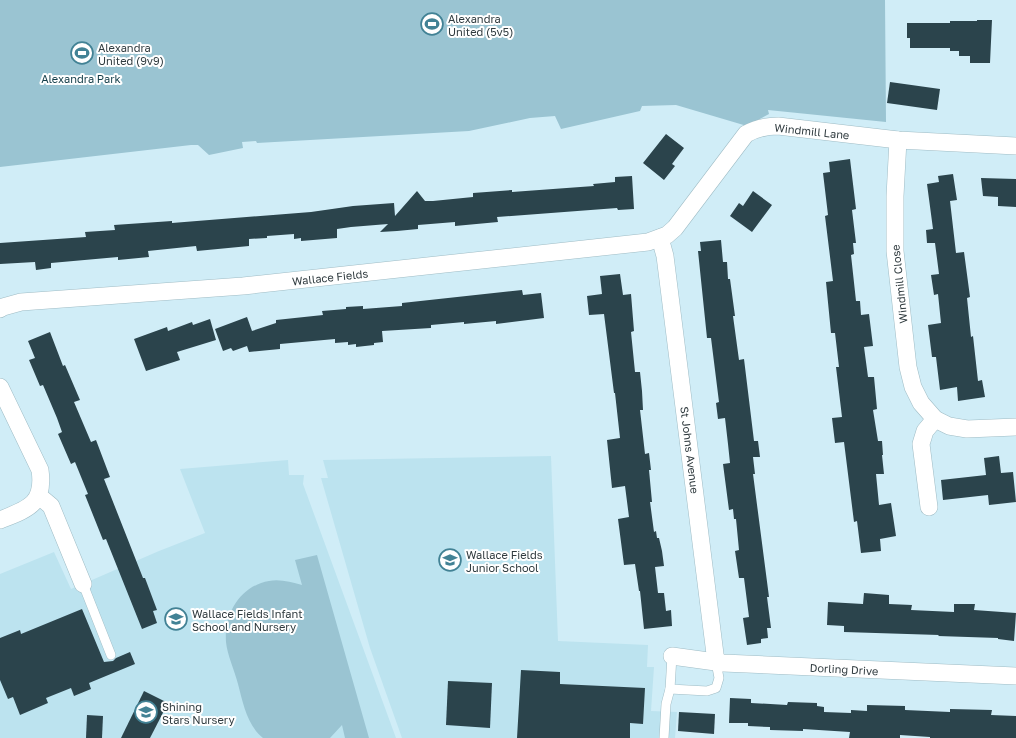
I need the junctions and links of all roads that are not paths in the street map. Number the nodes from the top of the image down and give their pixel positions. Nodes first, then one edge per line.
1 (898, 140) junction
2 (1016, 146) edge
3 (660, 238) junction
4 (0, 309) edge
5 (0, 387) edge
6 (935, 419) junction
7 (1016, 427) edge
8 (39, 496) junction
9 (929, 507) dead end
10 (0, 520) edge
11 (83, 584) joint
12 (110, 655) dead end
13 (672, 656) joint
14 (716, 662) junction
15 (1016, 676) edge
16 (670, 689) junction
17 (664, 738) edge

1 - 2 street, Windmill Lane
1 - 3 street, Windmill Lane
1 - 6 street, Windmill Close
3 - 4 street, Wallace Fields
3 - 14 street, St Johns Avenue
5 - 8 street
6 - 7 street, Windmill Close
6 - 9 street
8 - 10 street
8 - 11 street
11 - 12 lane
13 - 14 street, Dorling Drive
13 - 16 lane
14 - 15 street, Dorling Drive
14 - 16 lane
16 - 17 lane

